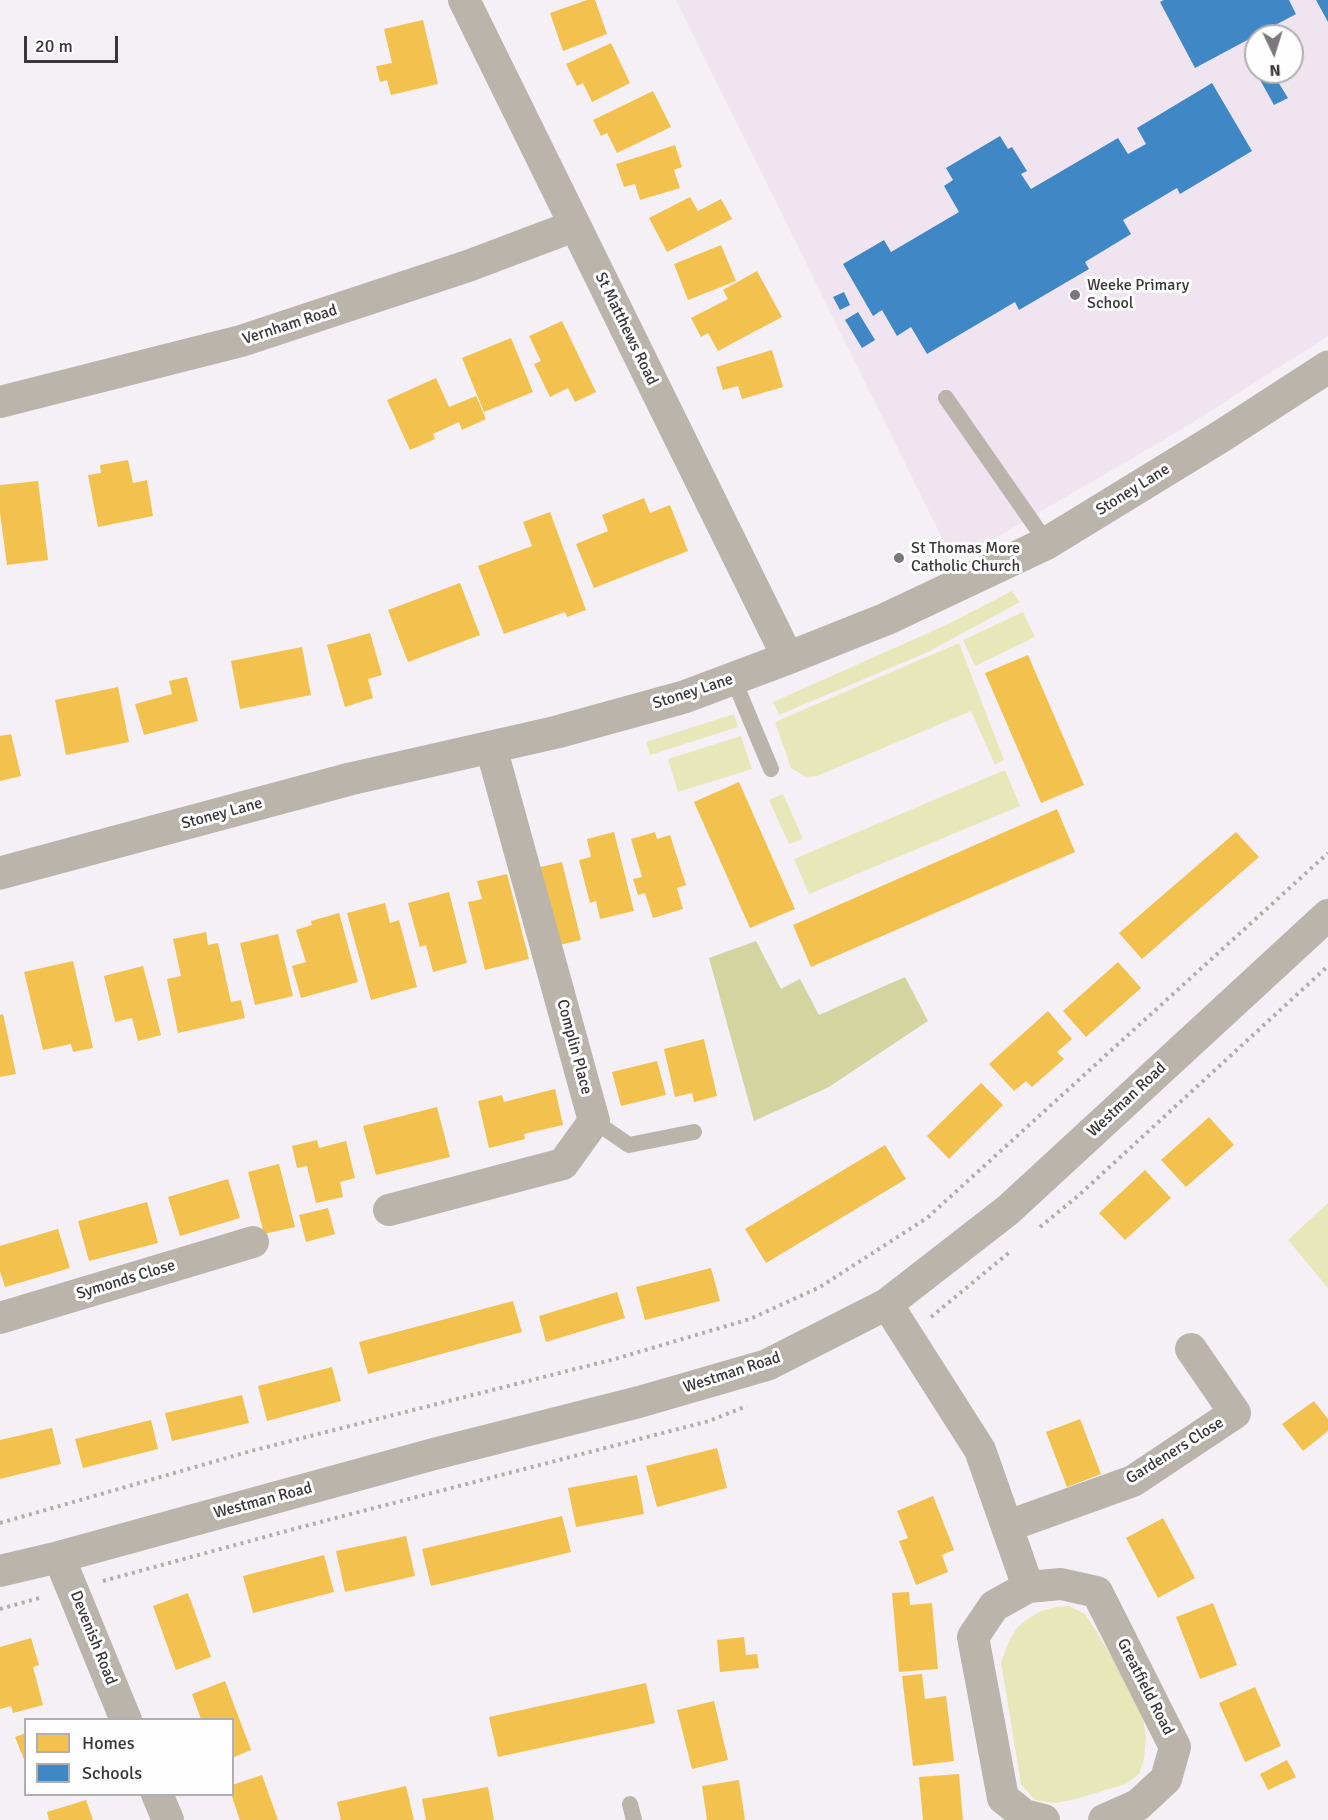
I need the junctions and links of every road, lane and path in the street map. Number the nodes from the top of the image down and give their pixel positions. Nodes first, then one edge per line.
1 (464, 0) edge
2 (574, 225) junction
3 (1328, 367) edge
4 (946, 398) dead end
5 (0, 402) edge
6 (1047, 543) junction
7 (788, 658) junction
8 (733, 678) junction
9 (491, 747) junction
10 (771, 769) dead end
11 (1328, 853) edge
12 (0, 873) edge
13 (1328, 915) edge
14 (594, 1121) junction
15 (694, 1132) dead end
16 (388, 1210) dead end
17 (253, 1242) dead end
18 (887, 1304) junction
19 (0, 1318) edge
20 (1191, 1349) dead end
21 (0, 1523) edge
22 (1008, 1526) junction
23 (59, 1557) junction
24 (0, 1571) edge
25 (1028, 1587) junction
26 (72, 1589) junction
27 (0, 1609) edge
28 (126, 1718) edge
29 (158, 1796) edge
30 (168, 1820) edge
31 (1044, 1820) edge
32 (1104, 1820) edge

1 - 2 street, St Matthews Road
2 - 5 street, Vernham Road
2 - 7 street, St Matthews Road
3 - 6 street, Stoney Lane
4 - 6 lane
6 - 7 street, Stoney Lane
7 - 8 street, Stoney Lane
8 - 9 street, Stoney Lane
8 - 10 lane
9 - 12 street, Stoney Lane
9 - 14 street, Complin Place
11 - 21 path
13 - 18 street, Westman Road
14 - 15 lane
14 - 16 street
17 - 19 street, Symonds Close
18 - 22 street
18 - 23 street, Westman Road
20 - 22 street, Gardeners Close
22 - 25 street
23 - 24 street, Westman Road
23 - 26 street, Devenish Road
25 - 31 street, Greatfield Road
25 - 32 street, Greatfield Road
26 - 27 path
26 - 28 street, Devenish Road
29 - 30 street

